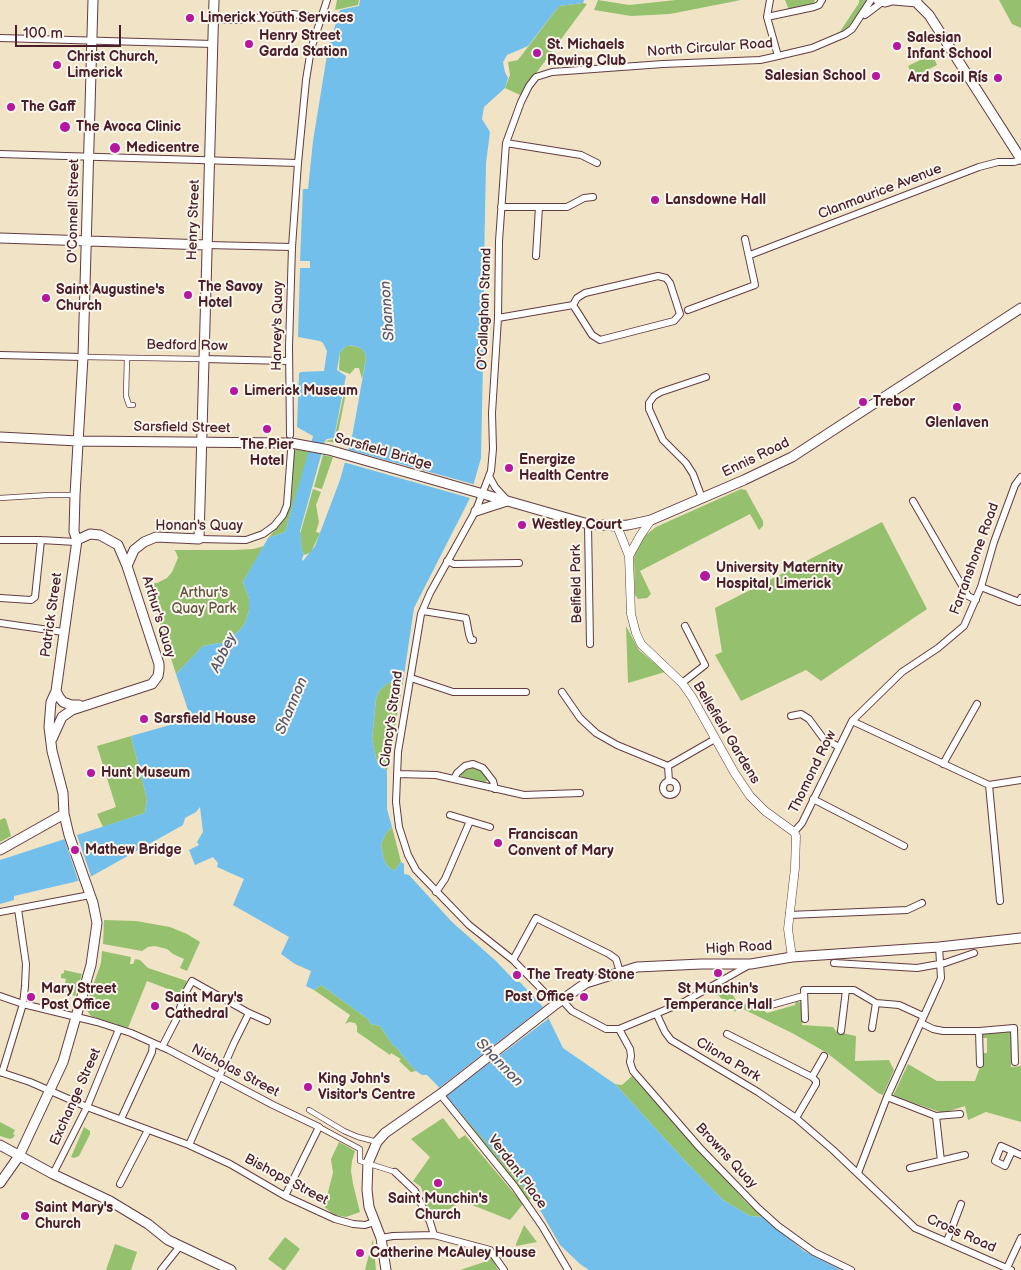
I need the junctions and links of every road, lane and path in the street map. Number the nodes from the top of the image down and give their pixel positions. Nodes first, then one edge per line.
1 (93, 0) edge
2 (214, 0) edge
3 (327, 0) edge
4 (770, 0) edge
5 (822, 0) edge
6 (871, 0) edge
7 (893, 0) edge
8 (880, 1) edge
9 (919, 2) edge
10 (767, 17) junction
11 (215, 18) junction
12 (320, 18) junction
13 (860, 19) junction
14 (0, 38) edge
15 (92, 40) junction
16 (213, 44) junction
17 (778, 56) junction
18 (506, 143) junction
19 (0, 154) edge
20 (89, 157) junction
21 (209, 159) junction
22 (1021, 160) edge
23 (298, 163) junction
24 (597, 163) dead end
25 (593, 197) dead end
26 (501, 208) junction
27 (539, 208) junction
28 (0, 238) edge
29 (745, 239) dead end
30 (87, 242) junction
31 (207, 245) junction
32 (292, 247) junction
33 (750, 255) junction
34 (536, 256) dead end
35 (573, 305) junction
36 (1021, 308) edge
37 (688, 310) dead end
38 (498, 318) junction
39 (0, 355) edge
40 (83, 357) junction
41 (127, 358) junction
42 (203, 359) junction
43 (289, 361) junction
44 (706, 377) dead end
45 (133, 405) dead end
46 (0, 437) edge
47 (78, 441) junction
48 (202, 442) junction
49 (289, 443) junction
50 (490, 476) junction
51 (1021, 477) edge
52 (472, 491) joint
53 (482, 494) junction
54 (75, 495) junction
55 (0, 498) edge
56 (702, 498) junction
57 (507, 501) junction
58 (913, 501) dead end
59 (476, 511) junction
60 (283, 515) joint
61 (651, 520) junction
62 (588, 524) junction
63 (617, 526) junction
64 (198, 539) junction
65 (0, 540) edge
66 (41, 540) junction
67 (76, 541) junction
68 (630, 556) junction
69 (447, 561) junction
70 (519, 563) dead end
71 (128, 566) junction
72 (981, 587) junction
73 (0, 598) edge
74 (1021, 598) edge
75 (976, 600) junction
76 (423, 611) junction
77 (0, 623) edge
78 (685, 626) dead end
79 (63, 632) junction
80 (473, 640) dead end
81 (590, 644) dead end
82 (411, 678) junction
83 (682, 683) junction
84 (56, 691) junction
85 (526, 692) dead end
86 (562, 692) dead end
87 (977, 704) dead end
88 (82, 706) junction
89 (791, 716) dead end
90 (852, 721) junction
91 (52, 739) junction
92 (715, 739) junction
93 (839, 747) junction
94 (943, 764) junction
95 (668, 766) junction
96 (397, 774) junction
97 (454, 779) junction
98 (1021, 780) edge
99 (669, 781) dead end
100 (989, 785) junction
101 (495, 789) junction
102 (580, 793) dead end
103 (813, 799) junction
104 (64, 814) junction
105 (450, 815) dead end
106 (470, 821) junction
107 (490, 828) dead end
108 (794, 832) junction
109 (904, 846) dead end
110 (0, 850) edge
111 (436, 892) junction
112 (90, 895) junction
113 (1000, 901) dead end
114 (922, 903) dead end
115 (18, 909) junction
116 (0, 912) edge
117 (789, 915) junction
118 (1021, 938) edge
119 (939, 947) junction
120 (974, 954) dead end
121 (792, 957) junction
122 (513, 960) junction
123 (834, 963) dead end
124 (734, 964) junction
125 (751, 964) junction
126 (940, 964) junction
127 (620, 972) junction
128 (734, 974) junction
129 (846, 990) junction
130 (0, 996) edge
131 (803, 996) junction
132 (876, 1003) junction
133 (23, 1004) junction
134 (556, 1004) junction
135 (771, 1005) dead end
136 (249, 1013) junction
137 (657, 1015) junction
138 (76, 1017) junction
139 (805, 1019) dead end
140 (922, 1020) junction
141 (267, 1021) dead end
142 (872, 1028) dead end
143 (119, 1029) junction
144 (619, 1029) junction
145 (841, 1031) dead end
146 (980, 1031) junction
147 (727, 1034) dead end
148 (153, 1043) junction
149 (166, 1049) junction
150 (824, 1056) dead end
151 (1015, 1062) dead end
152 (980, 1064) dead end
153 (1, 1072) edge
154 (220, 1077) junction
155 (812, 1077) junction
156 (51, 1090) junction
157 (441, 1094) junction
158 (888, 1097) junction
159 (87, 1107) junction
160 (309, 1110) dead end
161 (960, 1114) dead end
162 (936, 1116) junction
163 (796, 1118) junction
164 (120, 1119) junction
165 (319, 1127) junction
166 (148, 1130) junction
167 (377, 1142) junction
168 (0, 1145) edge
169 (189, 1145) junction
170 (1012, 1151) dead end
171 (1021, 1155) edge
172 (18, 1156) junction
173 (965, 1156) dead end
174 (941, 1161) junction
175 (368, 1164) junction
176 (910, 1168) dead end
177 (395, 1172) joint
178 (858, 1173) junction
179 (53, 1174) junction
180 (0, 1183) edge
181 (120, 1184) dead end
182 (285, 1196) junction
183 (961, 1204) dead end
184 (374, 1222) junction
185 (434, 1235) junction
186 (381, 1238) junction
187 (1021, 1238) edge
188 (947, 1241) junction
189 (180, 1246) junction
190 (1008, 1269) edge
191 (161, 1270) edge
192 (231, 1270) edge
193 (386, 1270) edge
194 (504, 1270) edge
195 (568, 1270) edge
196 (851, 1270) edge

1 - 15 main road, O'Connell Street
2 - 11 main road, Henry Street
3 - 12 street, Harvey's Quay
4 - 10 street
5 - 10 street
6 - 13 street, North Circular Road
7 - 8 main road
7 - 9 main road
8 - 13 street, North Circular Road
9 - 22 main road
10 - 17 street
11 - 12 street
11 - 16 main road, Henry Street
12 - 23 street, Harvey's Quay
13 - 17 street, North Circular Road
14 - 15 street
15 - 16 street
15 - 20 main road, O'Connell Street
16 - 21 main road, Henry Street
17 - 18 street, North Circular Road
18 - 24 street
18 - 26 street, O'Callaghan Strand
19 - 20 street
20 - 21 street
20 - 30 main road, O'Connell Street
21 - 23 street
21 - 31 main road, Henry Street
22 - 33 street, Clanmaurice Avenue
23 - 32 street, Harvey's Quay
25 - 27 street
26 - 27 street
26 - 38 street, O'Callaghan Strand
27 - 34 street
28 - 30 main road
29 - 33 street
30 - 31 main road
30 - 40 main road, O'Connell Street
31 - 32 street
31 - 42 main road, Henry Street
32 - 43 street, Harvey's Quay
33 - 37 street
35 - 35 street
35 - 38 street
36 - 56 main road, Ennis Road
38 - 50 street, O'Callaghan Strand
39 - 40 street
40 - 41 street, Bedford Row
40 - 47 main road, O'Connell Street
41 - 42 street, Bedford Row
41 - 45 street
42 - 43 street, Bedford Row
42 - 48 main road, Henry Street
43 - 49 street, Harvey's Quay
44 - 56 street
46 - 47 main road, Sarsfield Street
47 - 48 main road, Sarsfield Street
47 - 54 main road, O'Connell Street
48 - 49 main road, Sarsfield Street
48 - 64 main road, Henry Street
49 - 52 main road, Sarsfield Bridge
49 - 60 street, Harvey's Quay
50 - 53 street, O'Callaghan Strand
50 - 57 street
51 - 72 street, Farranshone Road
52 - 53 main road, Ennis Road
53 - 57 main road, Ennis Road
53 - 59 street, Clancy's Strand
54 - 55 street
54 - 67 main road, O'Connell Street
56 - 61 main road, Ennis Road
57 - 59 main road
57 - 62 main road, Ennis Road
58 - 75 street
59 - 69 street, Clancy's Strand
60 - 64 street, Honan's Quay
61 - 63 main road, Ennis Road
61 - 68 street
62 - 63 main road, Ennis Road
62 - 81 street, Belfield Park
63 - 68 street, Bellefield Gardens
64 - 71 main road, Honan's Quay
65 - 66 street
66 - 67 street
66 - 73 street
67 - 71 main road
67 - 79 main road, Patrick Street
68 - 83 street, Bellefield Gardens
69 - 70 street
69 - 76 street, Clancy's Strand
71 - 88 main road, Arthur's Quay
72 - 74 street
72 - 75 street, Farranshone Road
75 - 90 street, Farranshone Road
76 - 80 street
76 - 82 street, Clancy's Strand
77 - 79 street
78 - 83 street
79 - 84 main road, Patrick Street
82 - 85 street
82 - 96 street, Clancy's Strand
83 - 92 street, Bellefield Gardens
84 - 88 main road
84 - 91 main road, Patrick Street
86 - 95 street
87 - 94 street
88 - 91 main road
89 - 93 street
90 - 93 street, Thomond Row
90 - 94 street
91 - 104 main road, Patrick Street
92 - 95 street
92 - 108 street, Bellefield Gardens
93 - 103 street, Thomond Row
94 - 100 street
95 - 99 street
96 - 97 street
96 - 111 street, Clancy's Strand
97 - 101 street
97 - 101 street
98 - 100 street
100 - 113 street
101 - 102 street
103 - 108 street, Thomond Row
103 - 109 street
104 - 110 main road
104 - 112 main road, Patrick Street
105 - 106 street
106 - 107 street
106 - 111 street
108 - 117 street
111 - 122 street, Clancy's Strand
112 - 115 street
112 - 138 main road
114 - 117 street
115 - 116 street
115 - 133 street
117 - 121 street
118 - 119 main road, High Road
119 - 121 main road, High Road
119 - 126 street
120 - 126 street
121 - 125 main road, High Road
122 - 127 street
122 - 134 street, Clancy's Strand
123 - 126 street
124 - 125 main road, High Road
124 - 127 main road, High Road
124 - 128 street
125 - 128 street
126 - 140 street
127 - 134 main road, High Road
128 - 137 street
129 - 131 street
129 - 132 street
129 - 145 street
130 - 133 street, Nicholas Street
131 - 135 street
131 - 139 street
132 - 140 street
132 - 142 street
133 - 138 street, Nicholas Street
133 - 153 street
134 - 144 street, Clancy's Strand
134 - 157 main road, High Road
136 - 141 street
136 - 149 street
136 - 154 street
137 - 144 street
137 - 163 street, Cliona Park
138 - 143 street, Nicholas Street
138 - 156 main road
140 - 146 street
140 - 158 street
143 - 148 street, Nicholas Street
143 - 159 street, Exchange Street
144 - 196 street, Browns Quay
146 - 151 street
146 - 152 street
147 - 155 street, Cliona Park
148 - 149 street, Nicholas Street
148 - 164 street
149 - 154 street, Nicholas Street
150 - 155 street
153 - 156 street
154 - 165 street, Nicholas Street
154 - 169 street
155 - 163 street
156 - 159 street
156 - 172 main road
157 - 167 main road, High Road
157 - 195 street, Verdant Place
158 - 162 street
158 - 178 street
159 - 164 street
159 - 179 street, Exchange Street
160 - 167 street
161 - 162 street
162 - 174 street
163 - 178 street, Cliona Park
164 - 166 street, Bishops Street
165 - 175 street, Nicholas Street
165 - 182 street
166 - 169 street, Bishops Street
166 - 181 street
167 - 175 main road
168 - 172 main road
169 - 182 street, Bishops Street
170 - 171 street
172 - 179 main road
172 - 180 main road
173 - 174 street
174 - 176 street
175 - 177 street
175 - 184 main road
177 - 185 street
178 - 188 street, Cross Road
179 - 189 main road
182 - 184 street, Bishops Street
183 - 188 street
184 - 186 main road
185 - 186 street
185 - 194 street
186 - 193 main road
187 - 190 street
188 - 190 street, Cross Road
189 - 191 street
189 - 192 main road

